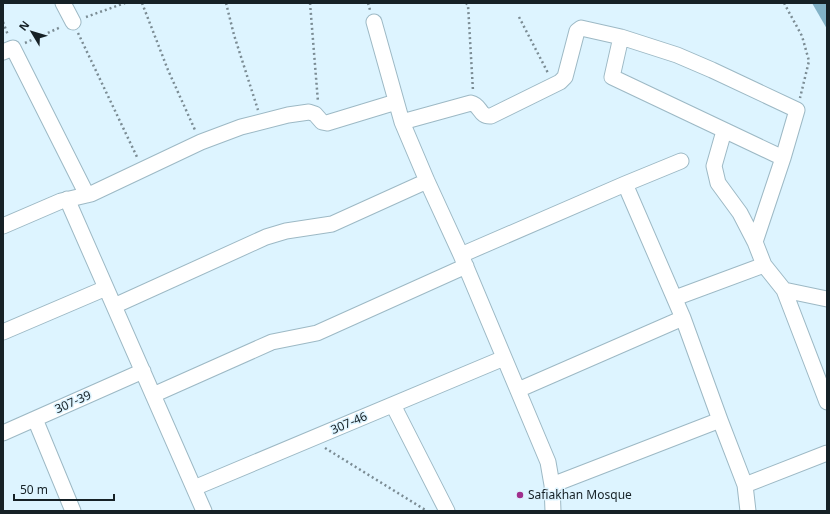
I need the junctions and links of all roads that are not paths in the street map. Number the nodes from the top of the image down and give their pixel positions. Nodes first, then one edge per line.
1 (63, 3) edge
2 (73, 22) road end
3 (374, 22) dead end
4 (621, 37) junction
5 (8, 50) edge
6 (396, 102) junction
7 (402, 122) junction
8 (724, 131) junction
9 (783, 158) junction
10 (680, 161) dead end
11 (427, 181) junction
12 (625, 184) junction
13 (87, 195) junction
14 (67, 199) junction
15 (3, 226) edge
16 (755, 242) junction
17 (464, 261) junction
18 (764, 265) junction
19 (106, 288) junction
20 (784, 290) junction
21 (675, 298) junction
22 (827, 299) edge
23 (114, 306) junction
24 (683, 318) junction
25 (3, 332) edge
26 (504, 358) junction
27 (143, 371) junction
28 (518, 390) junction
29 (153, 395) junction
30 (827, 402) edge
31 (393, 405) junction
32 (34, 419) junction
33 (720, 420) junction
34 (3, 433) edge
35 (827, 453) edge
36 (552, 485) junction
37 (745, 485) junction
38 (194, 488) junction
39 (73, 511) edge
40 (204, 511) edge
41 (447, 511) edge
42 (553, 511) edge
43 (748, 511) edge

1 - 2 street
3 - 6 street
4 - 7 street
4 - 8 street
4 - 9 street
5 - 13 street
6 - 7 street
6 - 13 street
7 - 11 street
8 - 9 street
8 - 16 street
9 - 16 street
10 - 12 street
11 - 17 street
11 - 23 street
12 - 17 street
12 - 21 street
13 - 14 street
14 - 15 street
14 - 19 street
16 - 18 street
17 - 26 street
17 - 29 street
18 - 20 street
18 - 21 street
19 - 23 street
19 - 25 street
20 - 22 street
20 - 30 street
21 - 24 street
23 - 27 street
24 - 28 street
24 - 33 street
26 - 28 street
26 - 31 street, 307-46
27 - 29 street
27 - 32 street, 307-39
28 - 36 street
29 - 38 street
31 - 38 street, 307-46
31 - 41 street
32 - 34 street, 307-39
32 - 39 street
33 - 36 street
33 - 37 street
35 - 37 street
36 - 42 street
37 - 43 street
38 - 40 street

